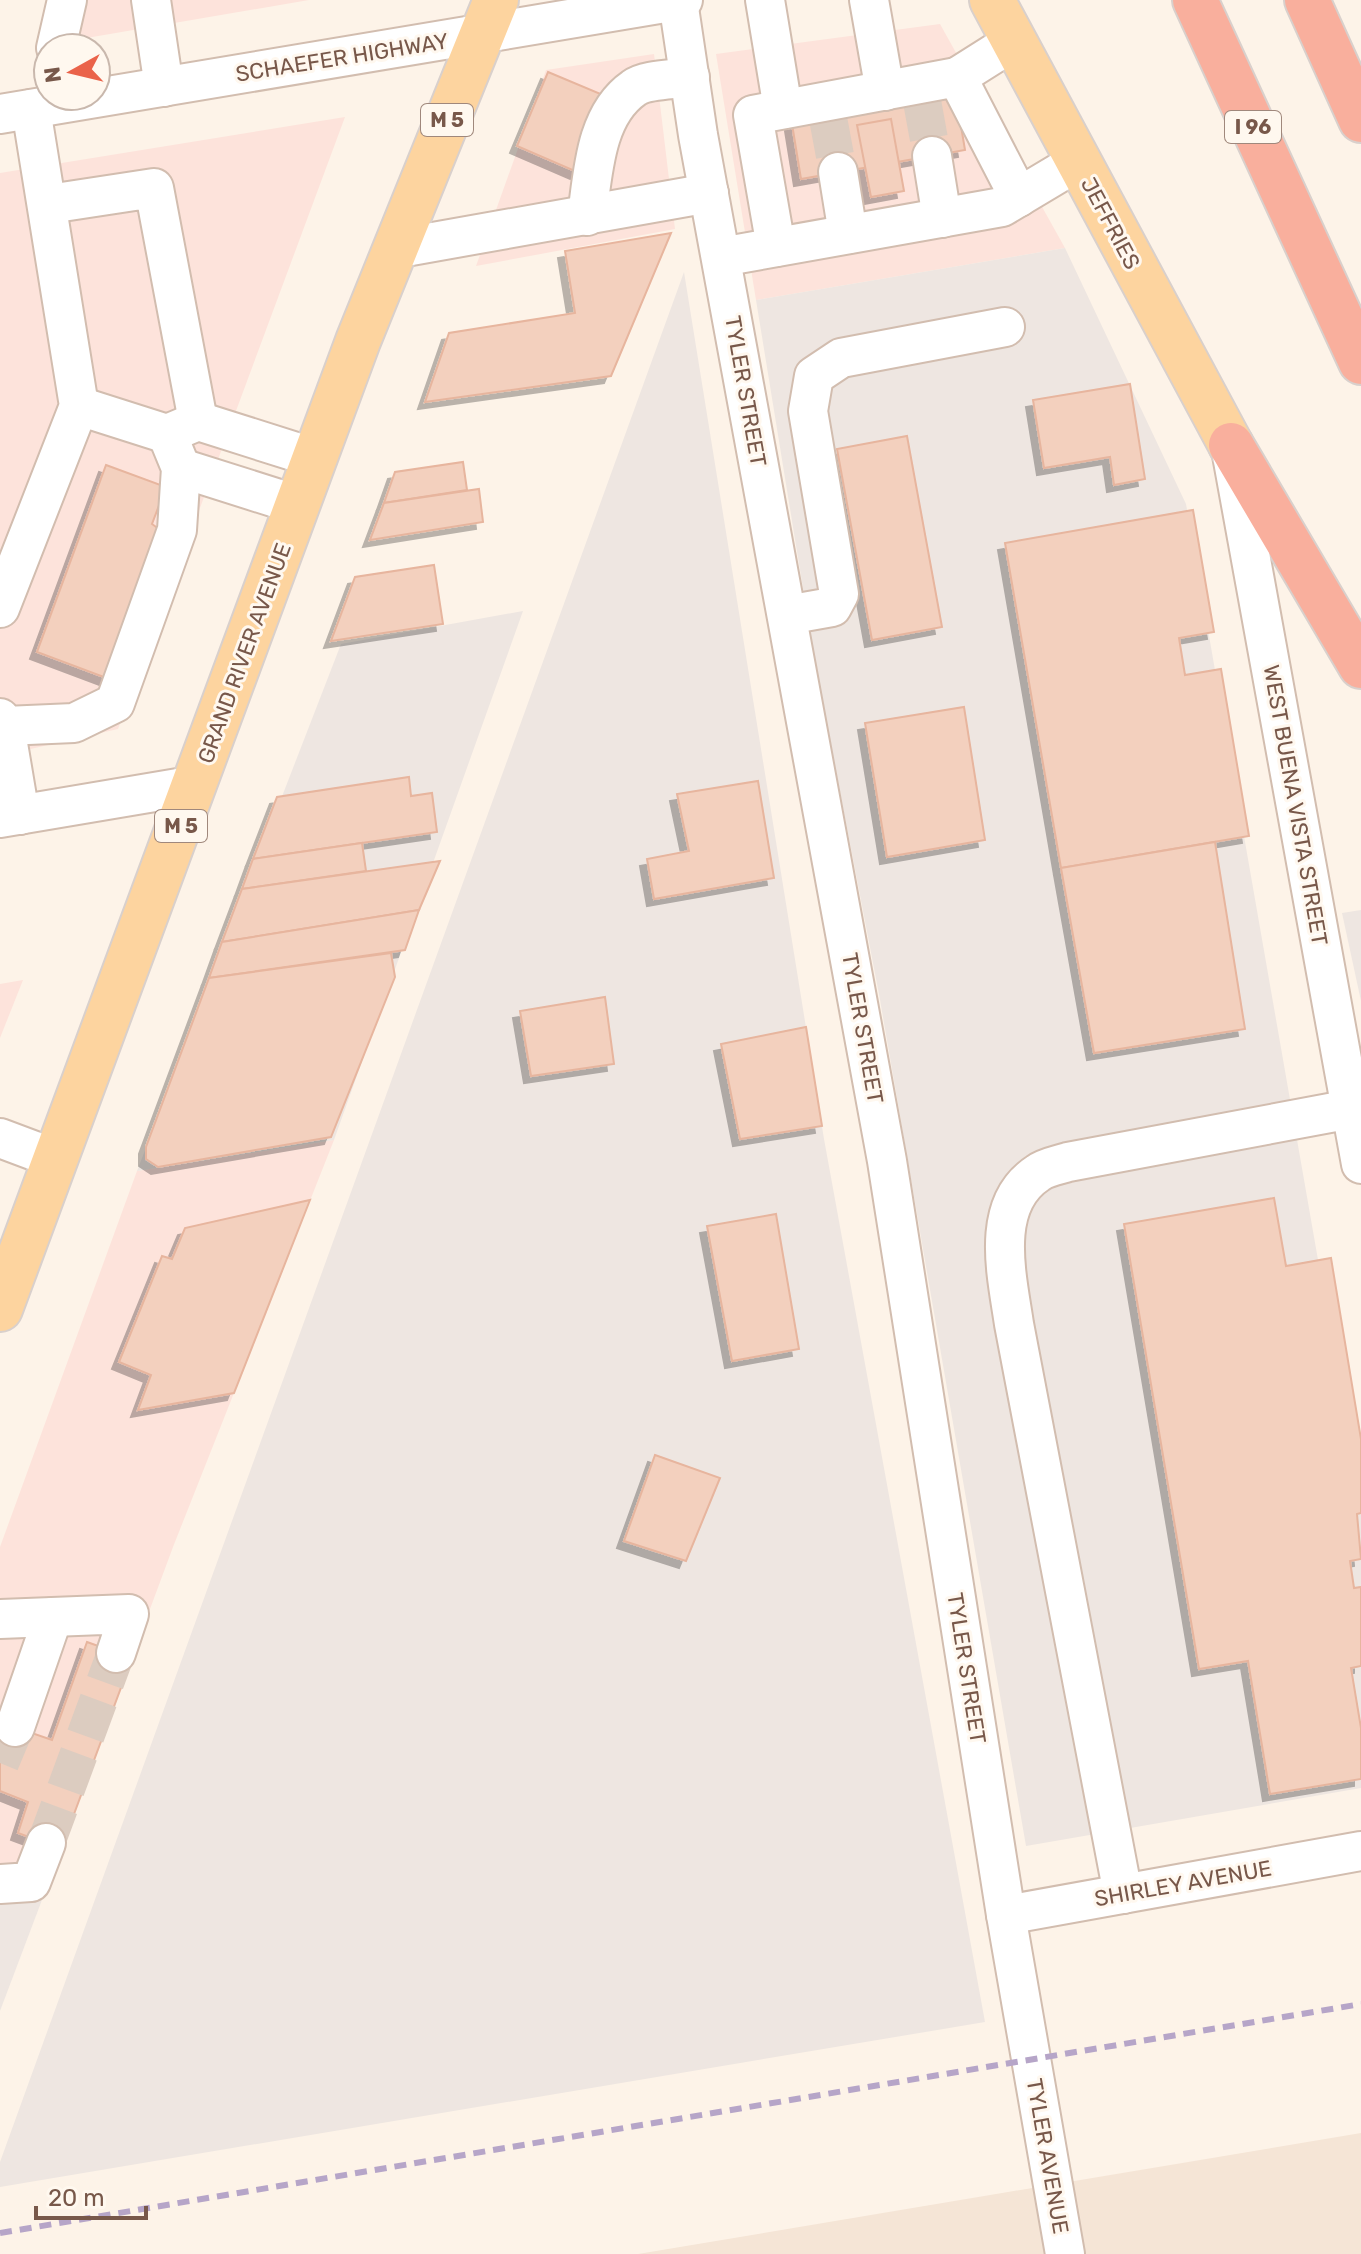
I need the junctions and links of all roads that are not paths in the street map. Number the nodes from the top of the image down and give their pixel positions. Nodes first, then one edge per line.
1 (67, 0) edge
2 (151, 0) edge
3 (681, 0) edge
4 (765, 0) edge
5 (869, 0) edge
6 (992, 0) edge
7 (1195, 0) edge
8 (1307, 0) edge
9 (490, 17) edge
10 (60, 32) edge
11 (1014, 41) junction
12 (690, 77) junction
13 (957, 77) junction
14 (164, 87) junction
15 (909, 92) junction
16 (112, 94) edge
17 (783, 109) junction
18 (33, 112) edge
19 (1361, 120) edge
20 (932, 156) tunnel mouth
21 (1079, 161) junction
22 (838, 172) tunnel mouth
23 (709, 193) junction
24 (1019, 197) junction
25 (49, 204) junction
26 (587, 216) junction
27 (942, 218) junction
28 (848, 234) junction
29 (776, 247) junction
30 (394, 249) junction
31 (721, 257) junction
32 (1005, 327) dead end
33 (1361, 362) edge
34 (79, 406) junction
35 (182, 441) junction
36 (1231, 445) junction
37 (315, 458) junction
38 (298, 505) junction
39 (0, 608) edge
40 (787, 615) junction
41 (1361, 666) edge
42 (3, 722) edge
43 (196, 785) junction
44 (10, 816) edge
45 (1351, 1109) junction
46 (0, 1138) edge
47 (56, 1159) junction
48 (1361, 1164) edge
49 (0, 1309) edge
50 (53, 1617) junction
51 (0, 1619) edge
52 (116, 1653) tunnel mouth
53 (15, 1727) tunnel mouth
54 (46, 1843) tunnel mouth
55 (1361, 1851) edge
56 (0, 1884) edge
57 (1123, 1894) junction
58 (1006, 1915) junction
59 (1031, 2059) joint
60 (1065, 2254) edge

1 - 10 street
2 - 14 street
3 - 9 street, SCHAEFER HIGHWAY
3 - 12 street, TYLER STREET
4 - 17 street
5 - 15 street
6 - 11 main road, JEFFRIES
7 - 33 highway, I 96
8 - 19 highway
9 - 14 street, SCHAEFER HIGHWAY
9 - 30 main road, GRAND RIVER AVENUE / M 5
11 - 13 street
11 - 21 main road, JEFFRIES
12 - 23 street, TYLER STREET
12 - 26 street
13 - 15 street
13 - 24 street
14 - 16 street, SCHAEFER HIGHWAY
15 - 17 street
17 - 29 street
18 - 25 street
20 - 27 street
21 - 24 street
21 - 36 main road, JEFFRIES
22 - 28 street
23 - 26 street
23 - 31 street, TYLER STREET
24 - 27 street
25 - 34 street
25 - 35 street
26 - 30 street
27 - 28 street
28 - 29 street
29 - 31 street
30 - 37 main road, GRAND RIVER AVENUE / M 5
31 - 40 street, TYLER STREET
32 - 40 street
34 - 35 street
34 - 39 street
35 - 37 street
35 - 38 street
35 - 42 street
36 - 41 highway
36 - 45 street, WEST BUENA VISTA STREET
37 - 38 main road, GRAND RIVER AVENUE / M 5
38 - 43 main road, GRAND RIVER AVENUE / M 5
40 - 58 street, TYLER STREET
42 - 44 street
43 - 44 street
43 - 47 main road, GRAND RIVER AVENUE / M 5
45 - 48 street, WEST BUENA VISTA STREET
45 - 57 street
46 - 47 street
47 - 49 main road, GRAND RIVER AVENUE / M 5
50 - 51 street
50 - 52 street
50 - 53 street
54 - 56 street
55 - 57 street, SHIRLEY AVENUE
57 - 58 street, SHIRLEY AVENUE
58 - 59 street, TYLER STREET
59 - 60 street, TYLER AVENUE

